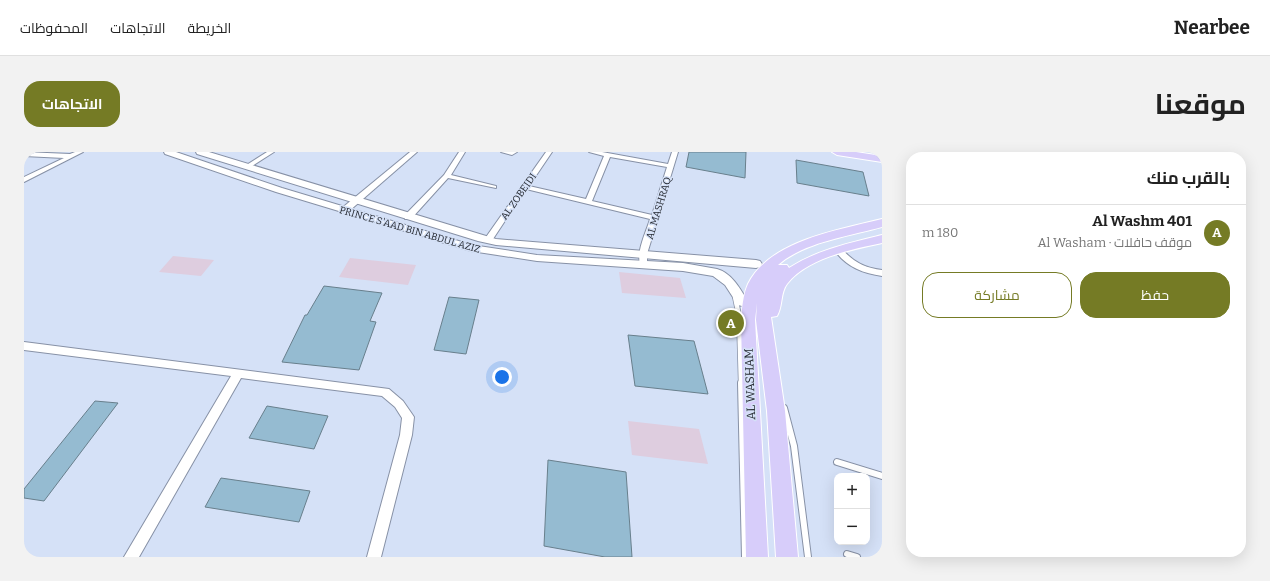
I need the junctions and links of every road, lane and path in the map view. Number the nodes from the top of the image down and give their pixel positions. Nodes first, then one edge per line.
1 (80, 152) edge
2 (168, 152) edge
3 (200, 152) edge
4 (271, 152) edge
5 (462, 152) edge
6 (504, 152) edge
7 (514, 152) edge
8 (549, 152) edge
9 (592, 152) edge
10 (675, 152) edge
11 (842, 152) edge
12 (411, 153) edge
13 (24, 154) edge
14 (608, 155) junction
15 (882, 155) edge
16 (71, 156) junction
17 (882, 159) edge
18 (882, 162) edge
19 (247, 166) junction
20 (671, 166) junction
21 (24, 172) edge
22 (37, 173) junction
23 (447, 176) junction
24 (24, 180) edge
25 (494, 187) dead end
26 (524, 187) junction
27 (357, 201) junction
28 (588, 202) junction
29 (345, 210) junction
30 (882, 213) edge
31 (408, 216) junction
32 (654, 218) junction
33 (882, 223) edge
34 (882, 231) edge
35 (882, 239) edge
36 (488, 240) junction
37 (839, 251) junction
38 (644, 259) junction
39 (756, 264) junction
40 (882, 273) edge
41 (733, 288) junction
42 (742, 302) junction
43 (748, 320) junction
44 (767, 345) junction
45 (24, 346) edge
46 (238, 373) junction
47 (751, 389) junction
48 (742, 409) junction
49 (837, 462) dead end
50 (882, 476) edge
51 (847, 554) dead end
52 (131, 557) edge
53 (374, 557) edge
54 (745, 557) edge
55 (757, 557) edge
56 (787, 557) edge
57 (808, 557) edge
58 (857, 557) edge

1 - 16 street
2 - 29 street, PRINCE S'AAD BIN ABDUL AZIZ
3 - 19 street, PRINCE S'AAD BIN ABDUL AZIZ
4 - 19 street
5 - 23 street
6 - 7 street
8 - 26 street, AL ZOBEIDI
9 - 14 street
10 - 20 street, AL MASHRAQ
11 - 15 main road
11 - 17 main road
11 - 18 main road
12 - 27 street
13 - 16 street
14 - 20 street
14 - 28 street
16 - 22 street
19 - 27 street, PRINCE S'AAD BIN ABDUL AZIZ
20 - 32 street, AL MASHRAQ
21 - 22 street
22 - 24 street
23 - 25 street
23 - 31 street
26 - 28 street
26 - 36 street, AL ZOBEIDI
27 - 29 street
27 - 31 street, PRINCE S'AAD BIN ABDUL AZIZ
28 - 32 street
29 - 38 street, PRINCE S'AAD BIN ABDUL AZIZ
30 - 39 main road
31 - 36 street, PRINCE S'AAD BIN ABDUL AZIZ
32 - 38 street, AL MASHRAQ
33 - 43 main road, AL WASHAM
34 - 44 main road, AL WASHAM
35 - 37 main road
36 - 38 street, PRINCE S'AAD BIN ABDUL AZIZ
37 - 40 street
37 - 44 main road
38 - 39 street, PRINCE S'AAD BIN ABDUL AZIZ
38 - 41 street, PRINCE S'AAD BIN ABDUL AZIZ
39 - 42 main road
41 - 42 street, PRINCE S'AAD BIN ABDUL AZIZ
41 - 48 lane
42 - 43 main road
43 - 47 main road, AL WASHAM
44 - 56 main road, AL WASHAM
44 - 57 lane
45 - 46 street
46 - 52 street
46 - 53 street
47 - 48 main road
47 - 55 main road, AL WASHAM
48 - 54 lane
49 - 50 lane
51 - 58 lane

